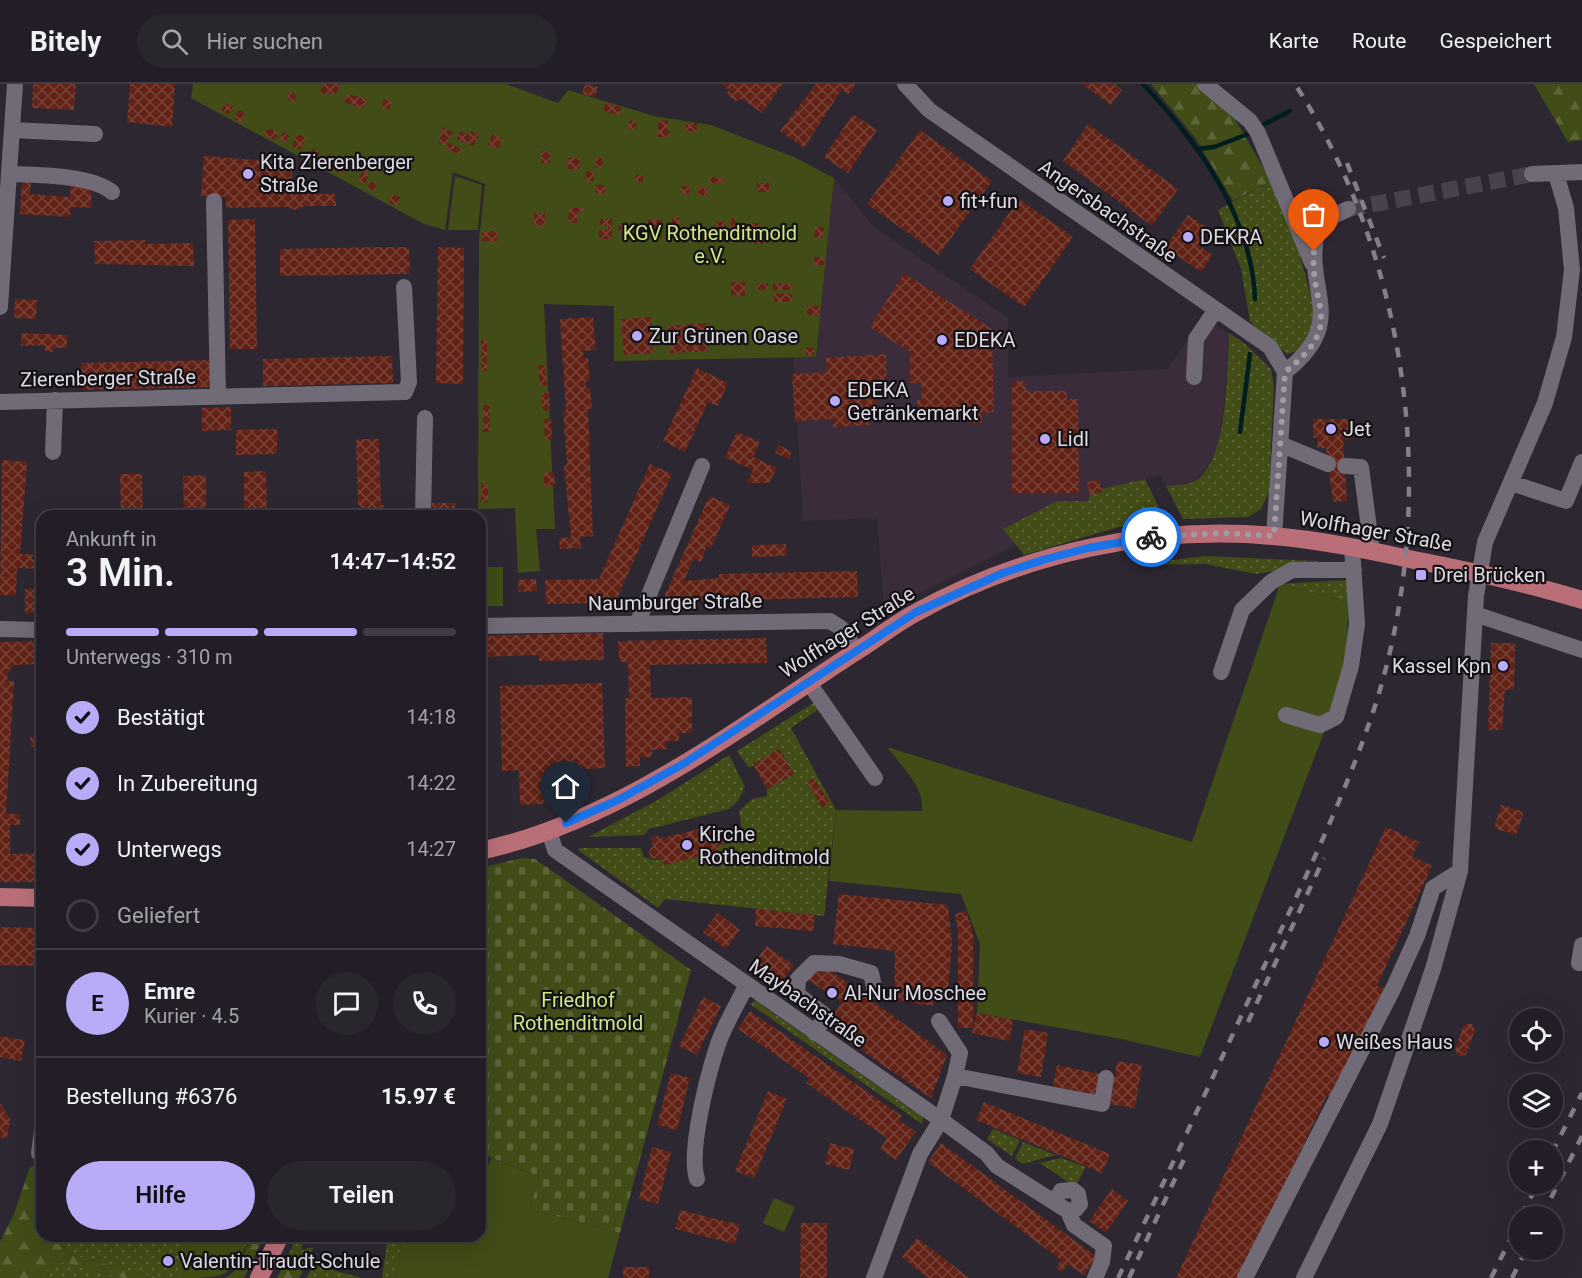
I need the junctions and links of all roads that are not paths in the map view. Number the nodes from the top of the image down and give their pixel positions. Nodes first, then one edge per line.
1 (15, 84) edge
2 (905, 84) edge
3 (1205, 84) edge
4 (13, 130) junction
5 (95, 134) dead end
6 (1582, 172) edge
7 (10, 174) junction
8 (1532, 174) tunnel mouth
9 (1556, 174) junction
10 (112, 192) dead end
11 (214, 201) dead end
12 (1348, 209) tunnel mouth
13 (1312, 263) junction
14 (404, 287) dead end
15 (0, 302) edge
16 (0, 307) edge
17 (1215, 311) junction
18 (1285, 372) junction
19 (1194, 377) dead end
20 (218, 396) junction
21 (56, 400) junction
22 (0, 402) edge
23 (425, 418) dead end
24 (1280, 444) junction
25 (53, 452) dead end
26 (1582, 462) edge
27 (702, 466) dead end
28 (1511, 483) junction
29 (423, 510) edge
30 (1274, 536) junction
31 (1352, 548) junction
32 (1372, 551) junction
33 (1354, 570) junction
34 (1582, 600) edge
35 (1475, 614) junction
36 (637, 624) junction
37 (486, 626) edge
38 (0, 629) edge
39 (36, 630) edge
40 (1582, 650) edge
41 (857, 651) junction
42 (1221, 672) dead end
43 (809, 683) junction
44 (1286, 715) dead end
45 (875, 778) dead end
46 (549, 831) junction
47 (486, 849) edge
48 (1460, 871) junction
49 (0, 897) edge
50 (36, 898) edge
51 (1582, 945) edge
52 (1579, 963) dead end
53 (746, 986) junction
54 (875, 991) dead end
55 (939, 1021) dead end
56 (815, 1033) junction
57 (955, 1076) junction
58 (1106, 1078) dead end
59 (941, 1120) junction
60 (697, 1179) dead end
61 (277, 1242) edge
62 (259, 1278) edge
63 (874, 1278) edge
64 (1095, 1278) edge
65 (1245, 1278) edge
66 (1304, 1278) edge

1 - 4 street
2 - 17 street, Angersbachstraße
3 - 13 street
4 - 5 street
4 - 7 street
6 - 9 street
7 - 10 street
7 - 15 street
8 - 9 street
9 - 28 street
11 - 20 street, Zierenberger Straße
12 - 13 street
13 - 18 street
14 - 20 street, Zierenberger Straße
15 - 16 street
17 - 18 street, Angersbachstraße
17 - 19 street
18 - 24 street
20 - 21 street, Zierenberger Straße
21 - 22 street, Zierenberger Straße
21 - 25 street
23 - 29 street
24 - 30 street
24 - 32 street
26 - 28 street
27 - 36 street
28 - 35 street
30 - 31 main road, Wolfhager Straße
30 - 41 main road, Wolfhager Straße
31 - 32 main road, Wolfhager Straße
31 - 33 street
32 - 34 main road, Wolfhager Straße
33 - 42 street
33 - 44 street
35 - 40 street
35 - 48 street
36 - 37 street, Naumburger Straße
36 - 41 street, Naumburger Straße
38 - 39 street
41 - 43 main road, Wolfhager Straße
43 - 45 street
43 - 46 main road, Wolfhager Straße
46 - 47 main road, Wolfhager Straße
46 - 53 street, Maybachstraße
48 - 65 street
48 - 66 street
49 - 50 main road
51 - 52 street
53 - 56 street, Maybachstraße
53 - 60 street
54 - 56 street
55 - 57 street
56 - 59 street, Maybachstraße
57 - 58 street
57 - 59 street
59 - 63 street
59 - 64 street, Maybachstraße
61 - 62 main road

